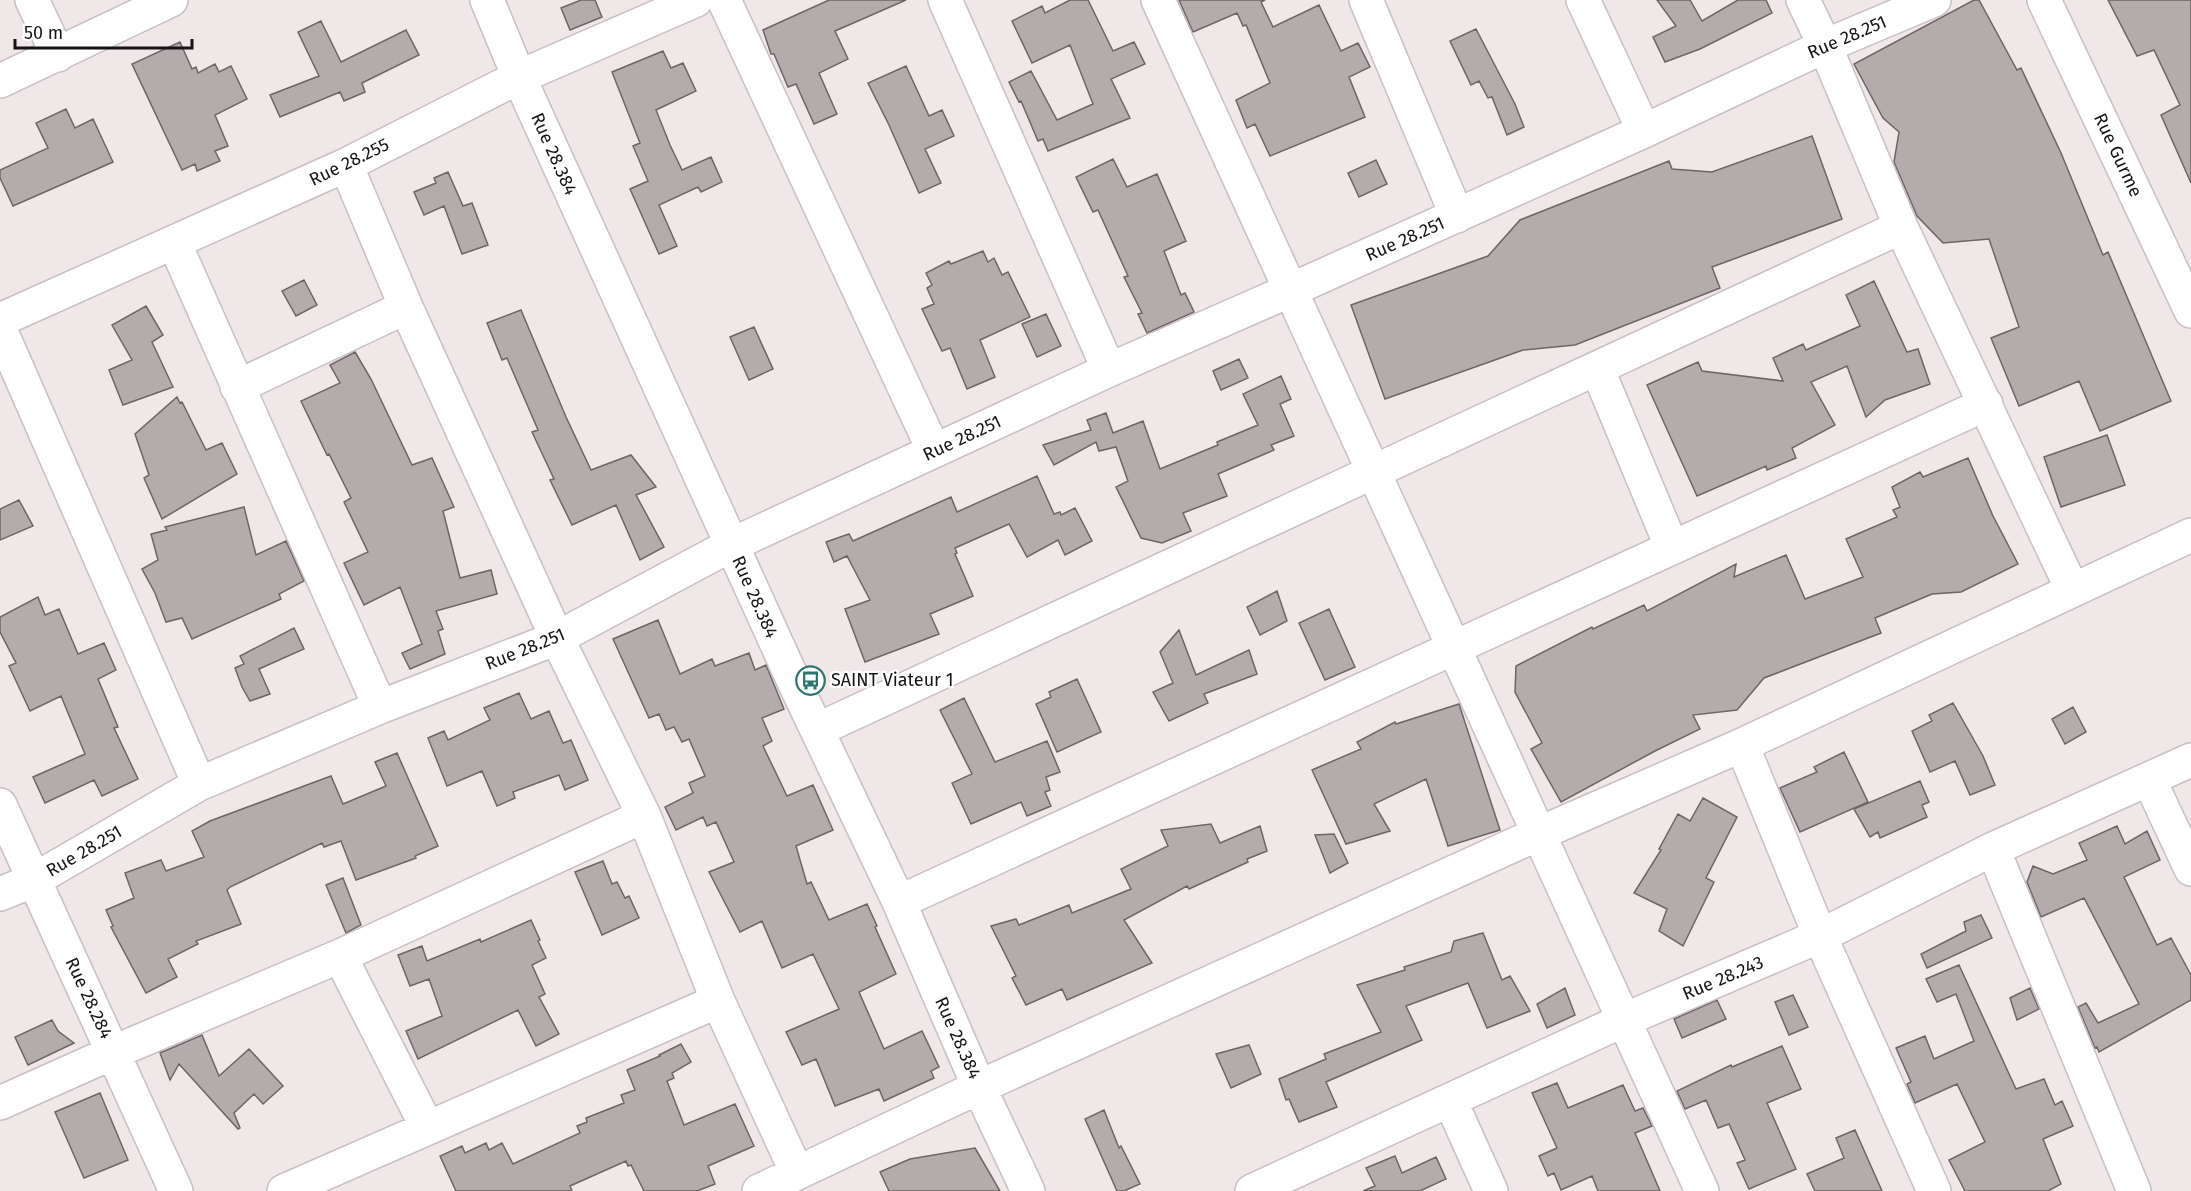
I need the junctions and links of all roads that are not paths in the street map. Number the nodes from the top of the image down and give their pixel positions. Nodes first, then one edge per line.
1 (32, 0) edge
2 (171, 0) edge
3 (488, 0) edge
4 (696, 0) edge
5 (724, 0) edge
6 (945, 0) edge
7 (1158, 0) edge
8 (1366, 0) edge
9 (1583, 0) edge
10 (1803, 0) edge
11 (1934, 0) edge
12 (2044, 0) edge
13 (1825, 46) junction
14 (58, 55) junction
15 (519, 77) junction
16 (0, 81) edge
17 (1644, 131) junction
18 (346, 165) junction
19 (1457, 216) junction
20 (1901, 227) junction
21 (174, 242) junction
22 (1290, 290) junction
23 (406, 307) junction
24 (2191, 311) edge
25 (0, 320) edge
26 (0, 329) edge
27 (1597, 368) junction
28 (1109, 370) junction
29 (237, 387) junction
30 (1986, 404) junction
31 (934, 451) junction
32 (1373, 472) junction
33 (2191, 535) edge
34 (731, 545) junction
35 (1672, 548) junction
36 (2072, 589) junction
37 (557, 638) junction
38 (1454, 648) junction
39 (380, 707) junction
40 (817, 730) junction
41 (1742, 745) junction
42 (2191, 760) edge
43 (2149, 779) junction
44 (199, 784) junction
45 (0, 806) edge
46 (644, 816) junction
47 (1538, 834) junction
48 (1993, 849) junction
49 (2191, 869) edge
50 (34, 880) junction
51 (0, 894) edge
52 (898, 902) junction
53 (1821, 936) junction
54 (340, 956) junction
55 (718, 1001) junction
56 (1624, 1020) junction
57 (114, 1052) junction
58 (979, 1087) junction
59 (1450, 1100) junction
60 (0, 1103) edge
61 (427, 1127) junction
62 (797, 1173) junction
63 (1260, 1189) edge
64 (176, 1191) edge
65 (284, 1191) edge
66 (759, 1191) edge
67 (1028, 1191) edge
68 (1491, 1191) edge
69 (1702, 1191) edge
70 (1934, 1191) edge
71 (2134, 1191) edge

1 - 14 street
2 - 14 street
3 - 15 street, Rue 28.384
4 - 15 street, Rue 28.255
5 - 31 street
6 - 28 street
7 - 22 street
8 - 19 street
9 - 17 street
10 - 13 street
11 - 13 street, Rue 28.251
12 - 24 street, Rue Gurme
13 - 17 street, Rue 28.251
13 - 20 street
14 - 16 street
15 - 18 street, Rue 28.255
15 - 34 street, Rue 28.384
17 - 19 street, Rue 28.251
18 - 21 street, Rue 28.255
18 - 23 street
19 - 22 street, Rue 28.251
20 - 27 street
20 - 30 street
21 - 25 street, Rue 28.255
21 - 29 street
22 - 28 street, Rue 28.251
22 - 32 street
23 - 29 street
23 - 37 street
26 - 44 street
27 - 32 street
27 - 35 street
28 - 31 street, Rue 28.251
29 - 39 street
30 - 35 street
30 - 36 street
31 - 34 street, Rue 28.251
32 - 38 street
32 - 40 street
33 - 36 street
34 - 37 street, Rue 28.251
34 - 40 street, Rue 28.384
35 - 38 street
36 - 41 street
37 - 39 street, Rue 28.251
37 - 46 street
38 - 47 street
38 - 52 street
39 - 44 street, Rue 28.251
40 - 52 street, Rue 28.384
41 - 47 street
41 - 53 street
42 - 43 street, Rue 28.243
43 - 48 street, Rue 28.243
43 - 49 street
44 - 50 street, Rue 28.251
45 - 50 street, Rue 28.284
46 - 54 street
46 - 55 street
47 - 56 street
47 - 58 street
48 - 53 street, Rue 28.243
48 - 71 street
50 - 51 street, Rue 28.251
50 - 57 street, Rue 28.284
52 - 58 street, Rue 28.384
53 - 56 street, Rue 28.243
53 - 70 street
54 - 57 street
54 - 61 street
55 - 61 street
55 - 62 street
56 - 59 street, Rue 28.243
56 - 69 street
57 - 60 street
57 - 64 street, Rue 28.284
58 - 62 street
58 - 67 street, Rue 28.384
59 - 63 street, Rue 28.243
59 - 68 street
61 - 65 street
62 - 66 street

